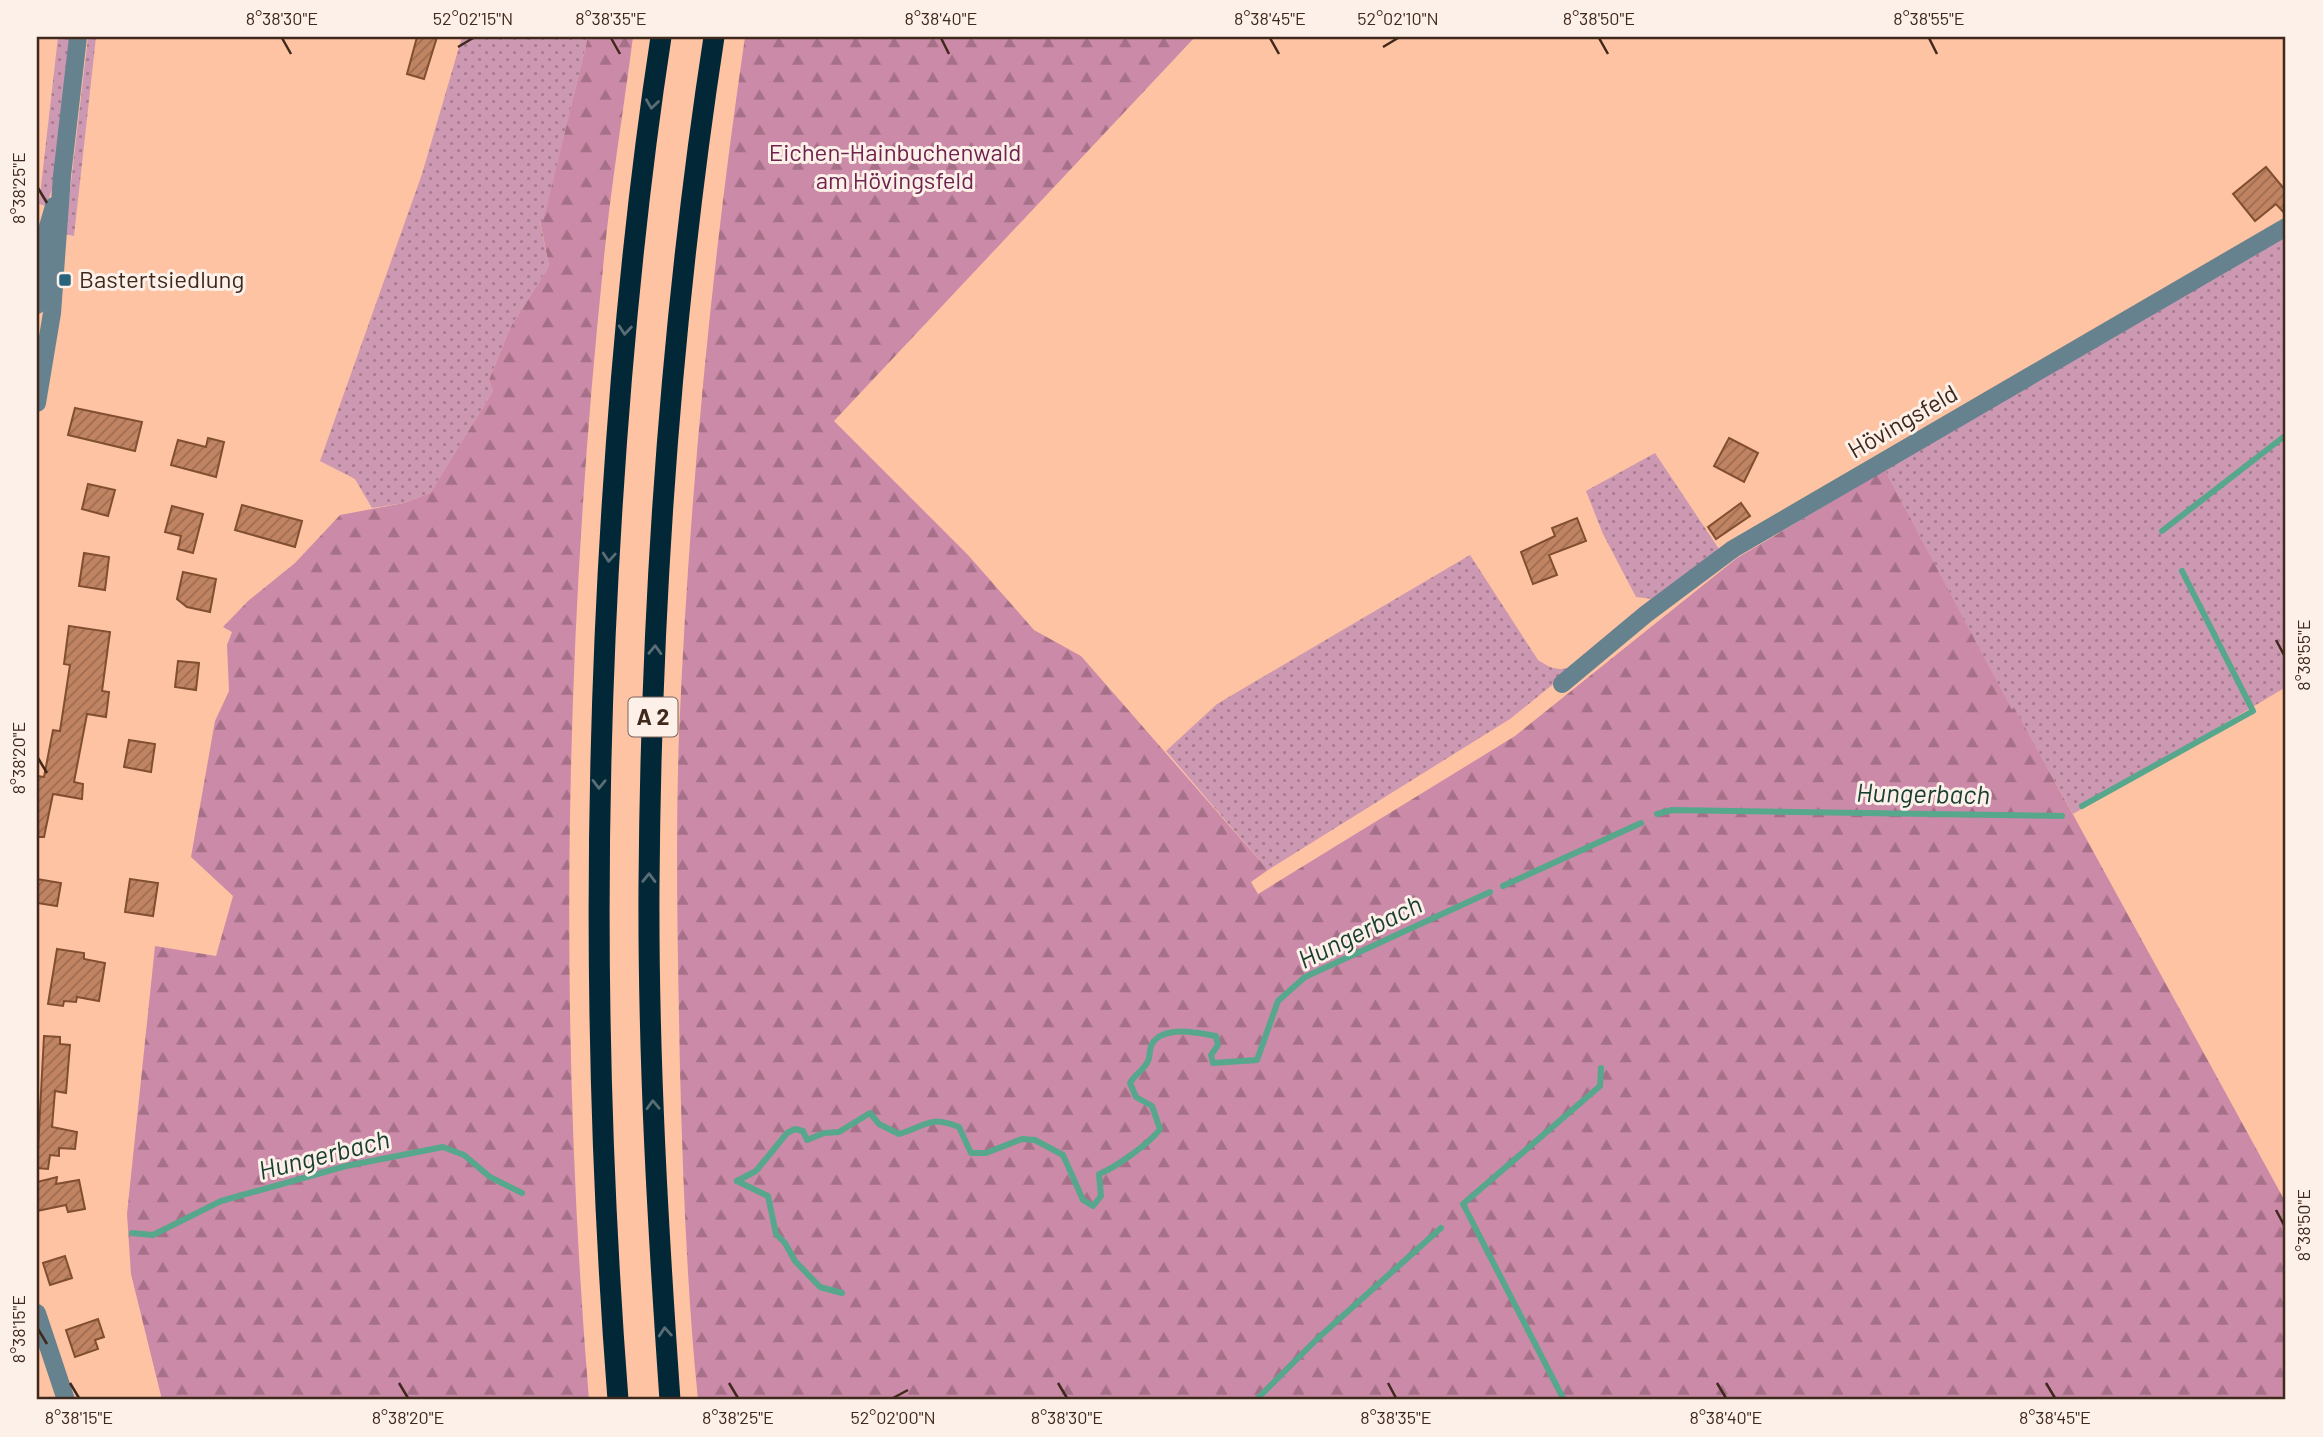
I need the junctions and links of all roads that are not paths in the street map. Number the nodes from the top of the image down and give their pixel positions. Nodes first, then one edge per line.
1 (78, 37) edge
2 (662, 37) edge
3 (714, 37) edge
4 (62, 176) junction
5 (2286, 227) edge
6 (37, 305) edge
7 (37, 331) edge
8 (38, 384) edge
9 (37, 403) edge
10 (1562, 684) dead end
11 (37, 1313) edge
12 (66, 1400) edge
13 (618, 1400) edge
14 (670, 1400) edge

1 - 4 street
2 -> 13 highway, A 2
14 -> 3 highway, A 2
4 - 6 street
4 - 8 street
5 - 10 street, Hövingsfeld
7 - 8 street
8 - 9 street
11 - 12 street

